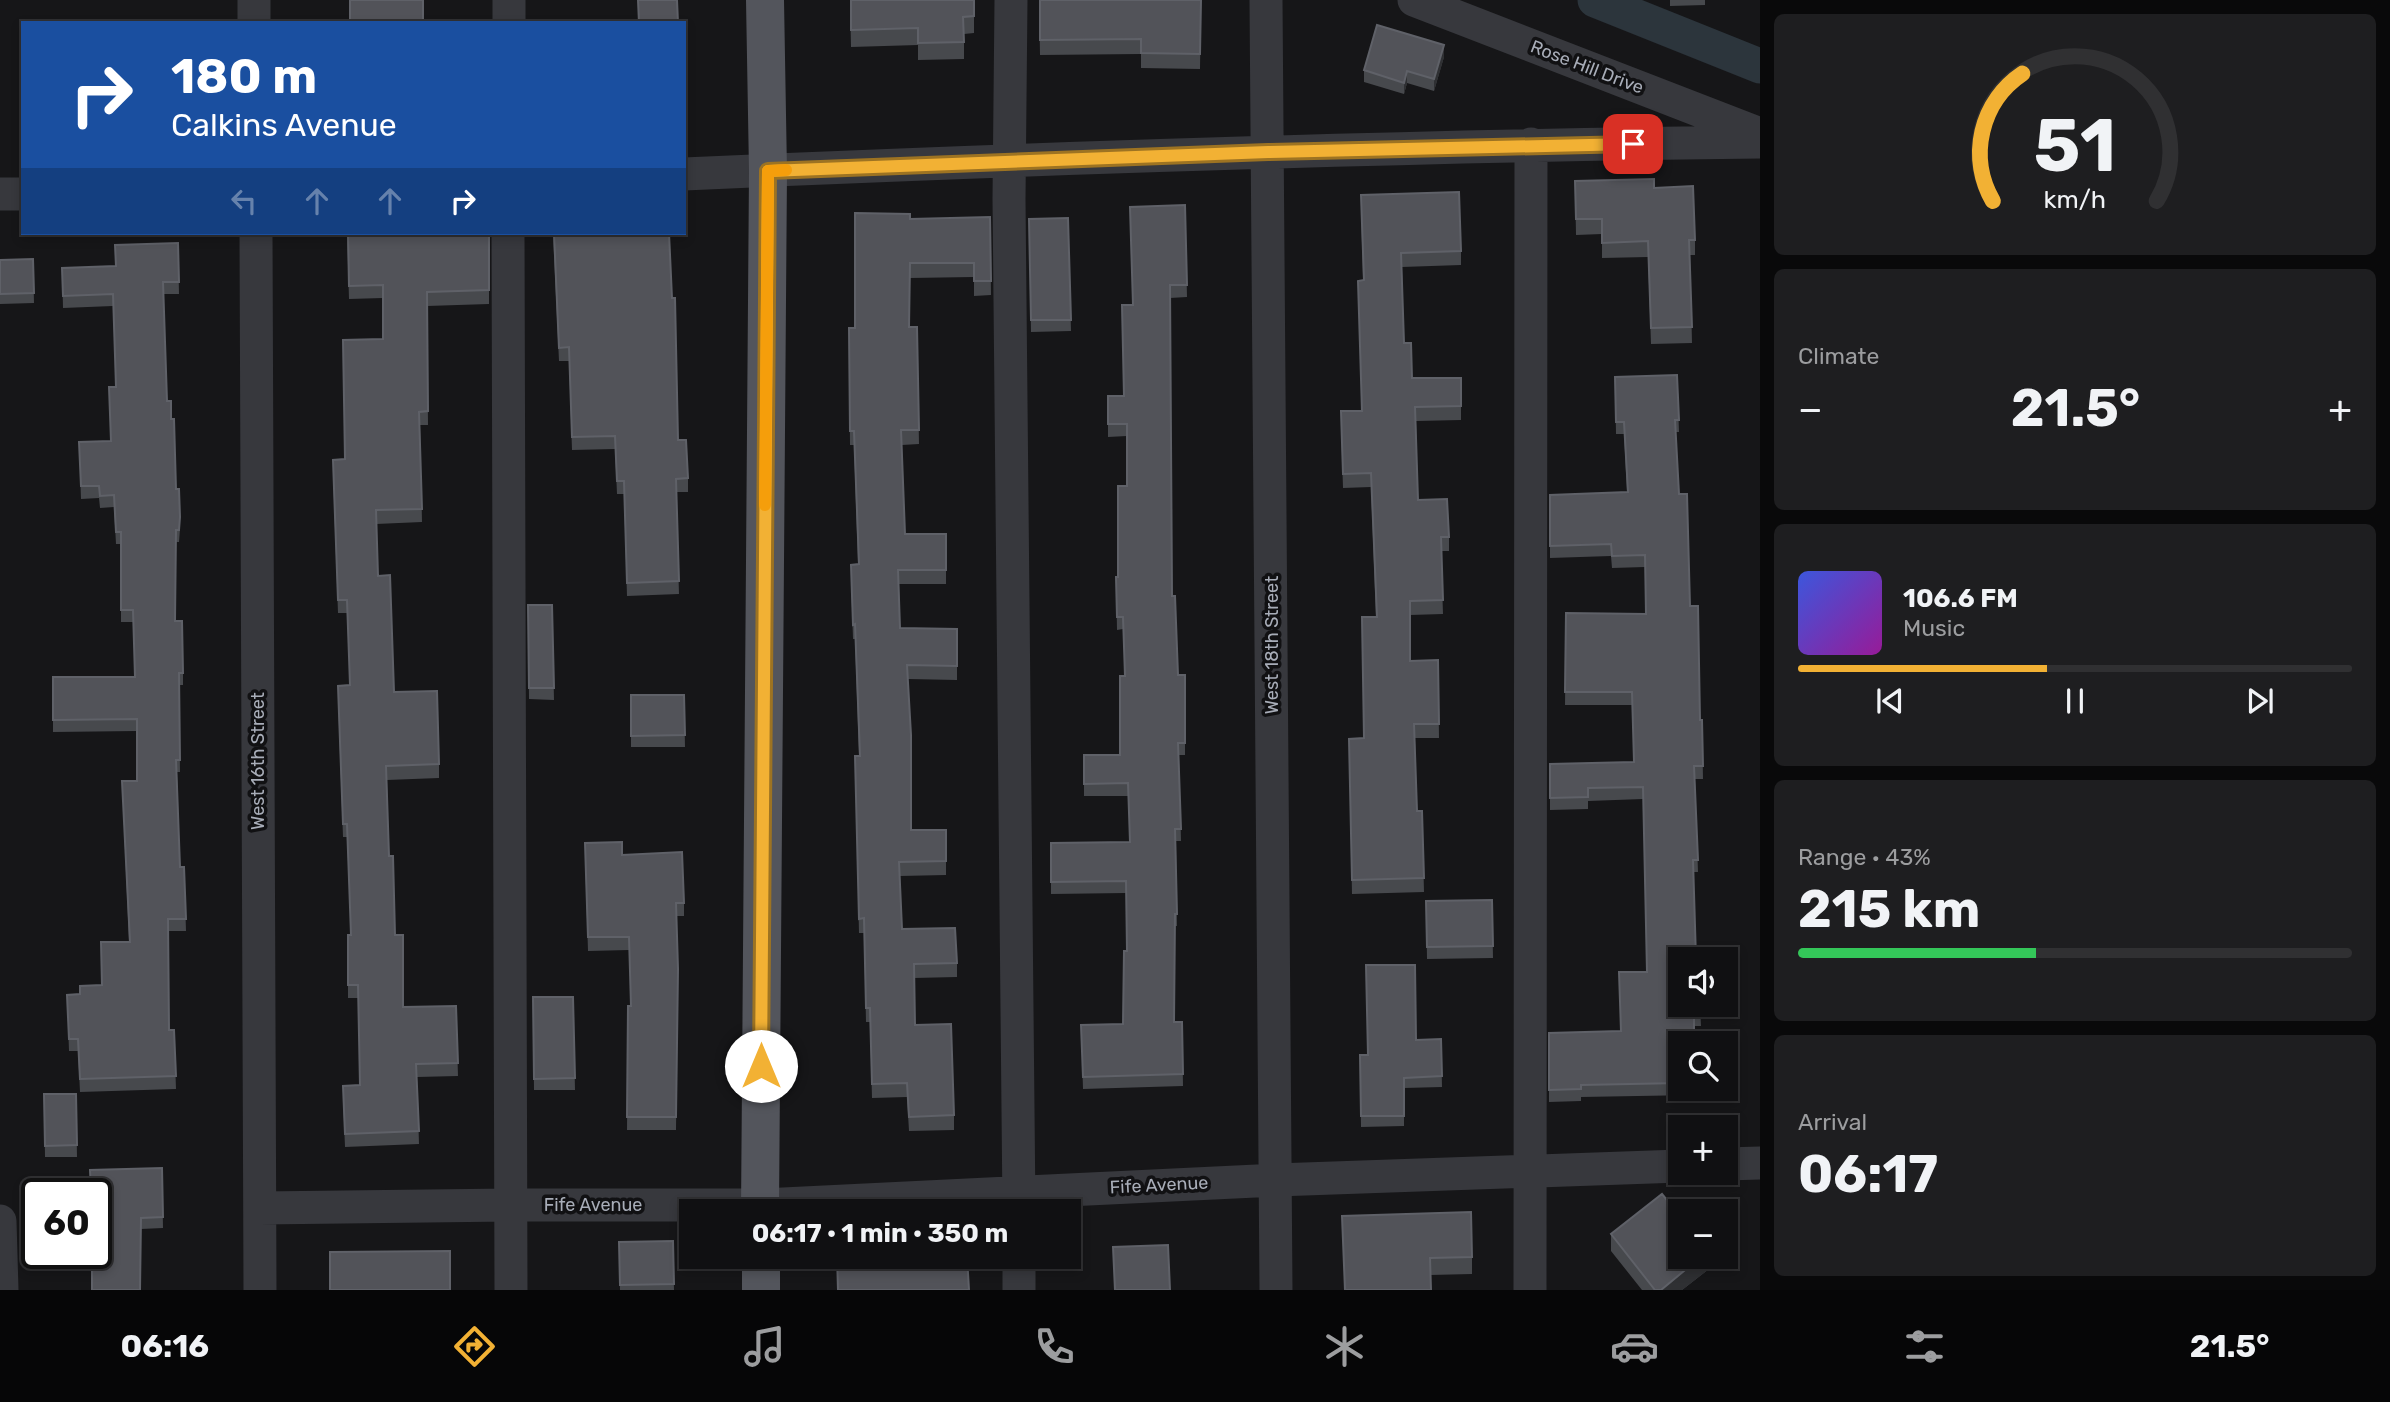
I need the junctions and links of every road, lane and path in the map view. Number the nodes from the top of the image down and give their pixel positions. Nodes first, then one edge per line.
1 (254, 0) edge
2 (509, 0) edge
3 (765, 0) edge
4 (1011, 0) edge
5 (1266, 0) edge
6 (1414, 0) edge
7 (254, 21) edge
8 (509, 21) edge
9 (1760, 134) edge
10 (1760, 142) edge
11 (1531, 144) junction
12 (1268, 152) junction
13 (1009, 162) junction
14 (768, 171) junction
15 (686, 174) edge
16 (0, 194) edge
17 (21, 194) edge
18 (256, 235) edge
19 (508, 235) edge
20 (1760, 1163) edge
21 (1738, 1164) edge
22 (1668, 1166) edge
23 (1530, 1171) junction
24 (1276, 1180) junction
25 (760, 1199) edge
26 (1019, 1199) edge
27 (1054, 1199) edge
28 (510, 1205) junction
29 (679, 1207) edge
30 (260, 1208) junction
31 (0, 1221) edge
32 (761, 1269) edge
33 (1019, 1269) edge
34 (2, 1290) edge
35 (260, 1290) edge
36 (511, 1290) edge
37 (761, 1290) edge
38 (1019, 1290) edge
39 (1276, 1290) edge
40 (1530, 1290) edge

1 - 7 street
2 - 8 street
3 - 14 main road
4 - 13 street
5 - 12 street, West 18th Street
6 - 9 street, Rose Hill Drive
10 - 11 street
11 - 12 street
11 - 23 street
12 - 13 street
12 - 24 street, West 18th Street
13 - 14 street
13 - 26 street
14 - 15 street
14 - 25 main road
16 - 17 street
18 - 30 street, West 16th Street
19 - 28 street
20 - 21 street
22 - 23 street, Fife Avenue
23 - 24 street, Fife Avenue
23 - 40 street
24 - 27 street, Fife Avenue
24 - 39 street, West 18th Street
28 - 29 street, Fife Avenue
28 - 30 street, Fife Avenue
28 - 36 street
30 - 35 street, West 16th Street
31 - 34 street
32 - 37 main road
33 - 38 street

